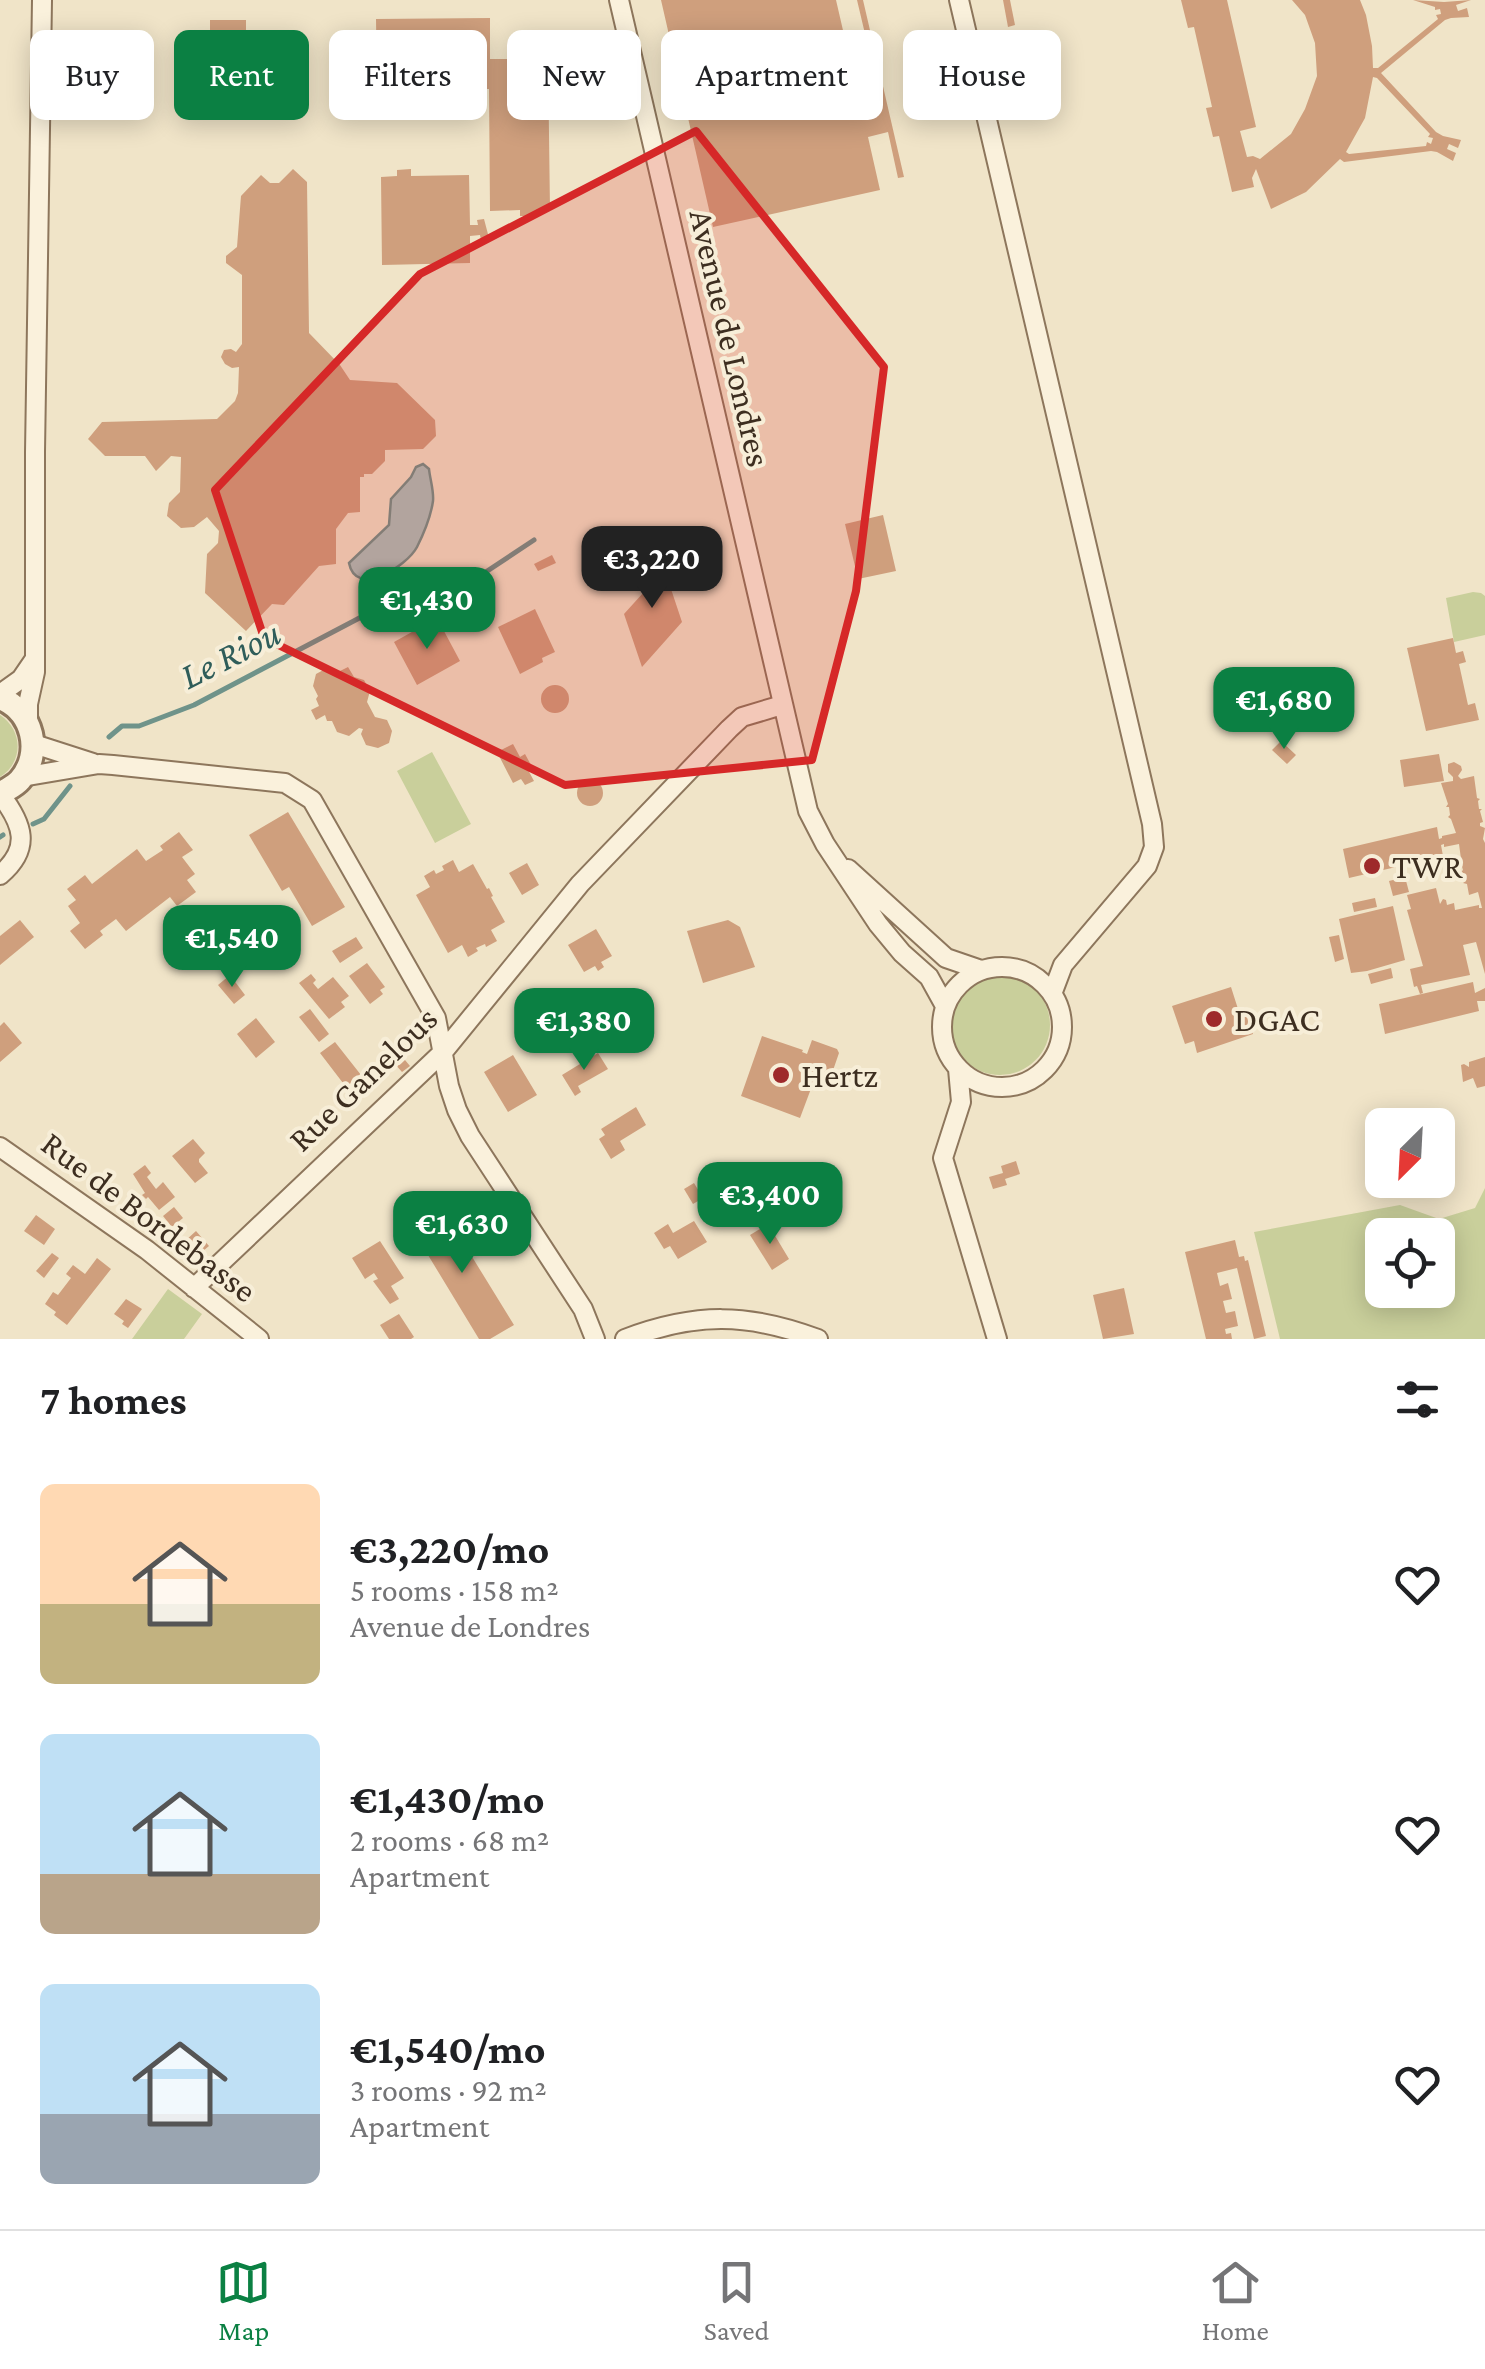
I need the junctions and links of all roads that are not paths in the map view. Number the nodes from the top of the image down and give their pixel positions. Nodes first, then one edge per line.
1 (42, 0) edge
2 (619, 0) edge
3 (959, 0) edge
4 (970, 0) edge
5 (1023, 275) junction
6 (34, 660) junction
7 (0, 696) edge
8 (782, 705) junction
9 (30, 733) junction
10 (98, 764) junction
11 (22, 777) junction
12 (0, 794) edge
13 (836, 859) junction
14 (0, 875) edge
15 (981, 970) junction
16 (1052, 994) junction
17 (945, 1006) junction
18 (443, 1052) junction
19 (958, 1068) junction
20 (991, 1086) junction
21 (961, 1102) junction
22 (0, 1147) edge
23 (194, 1288) junction
24 (258, 1339) edge
25 (596, 1339) edge
26 (626, 1339) edge
27 (818, 1339) edge
28 (997, 1339) edge

1 - 6 street
2 - 8 street, Avenue de Londres
3 - 5 street
4 - 5 street
5 - 16 street
6 - 7 street
6 - 9 street
7 - 9 street
8 - 13 street, Avenue de Londres
8 - 18 street, Rue Ganelous
9 - 10 street
9 - 11 street
10 - 11 street
10 - 18 street
11 - 12 street
12 - 14 street
13 - 15 street, Avenue de Londres
13 - 17 street, Avenue de Londres
15 - 16 street
15 - 17 street
16 - 20 street
17 - 19 street
18 - 23 street, Rue Ganelous
18 - 25 street
19 - 20 street
19 - 21 street
20 - 21 street
21 - 28 street
22 - 23 street, Rue de Bordebasse
23 - 24 street, Rue de Bordebasse
26 - 27 street

